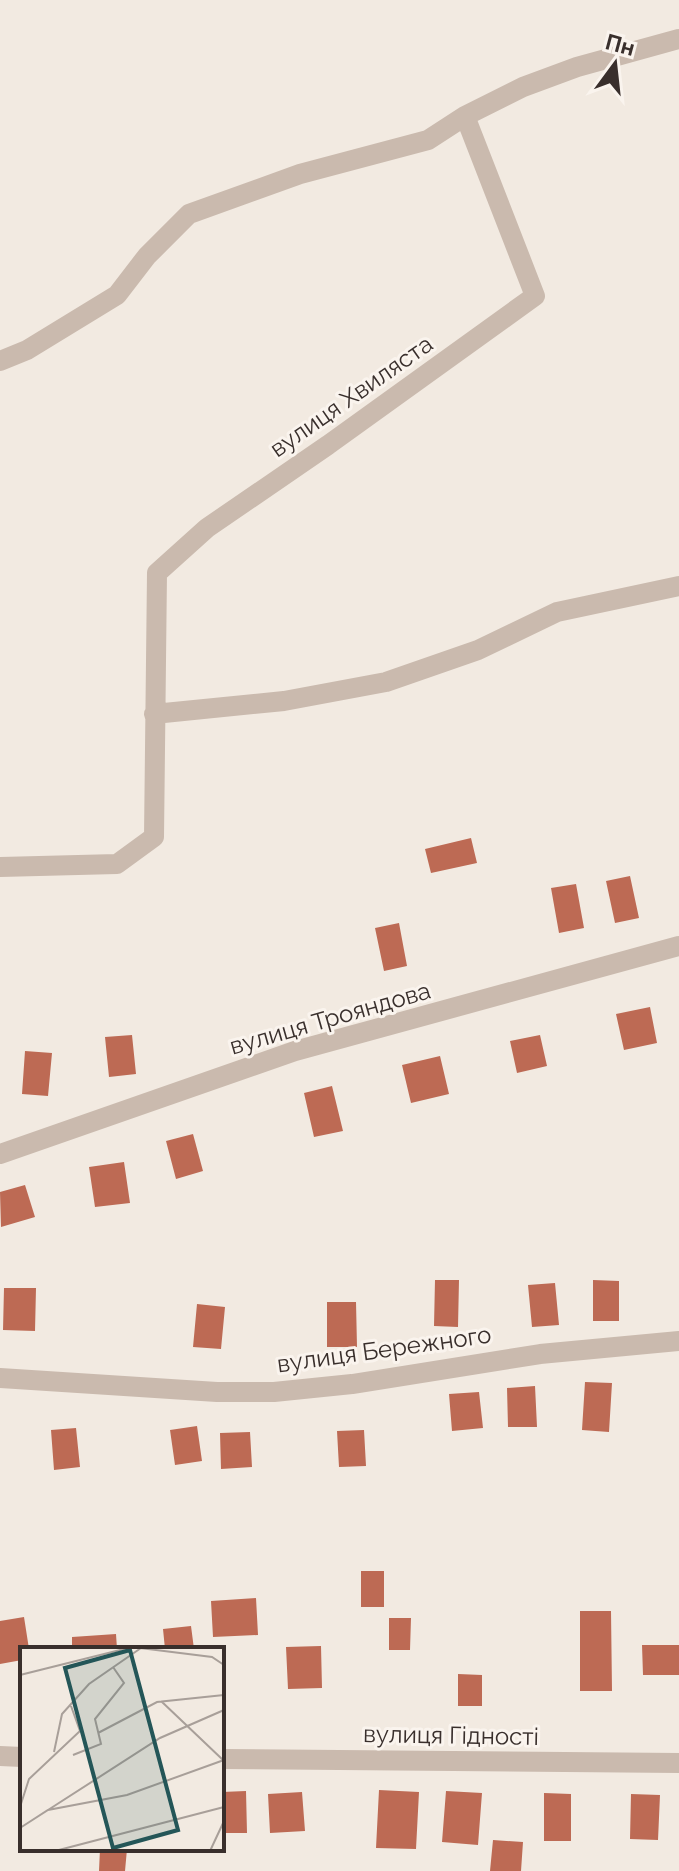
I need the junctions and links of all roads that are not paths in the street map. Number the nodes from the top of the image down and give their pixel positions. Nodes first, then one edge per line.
1 (679, 39) edge
2 (465, 116) junction
3 (0, 361) edge
4 (679, 586) edge
5 (154, 714) junction
6 (0, 867) edge
7 (679, 946) edge
8 (0, 1154) edge
9 (679, 1341) edge
10 (0, 1378) edge
11 (0, 1756) edge
12 (20, 1757) edge
13 (224, 1759) edge
14 (679, 1763) edge

1 - 2 street
2 - 3 street
2 - 5 street, вулиця Хвиляста
4 - 5 street
5 - 6 street
7 - 8 street, вулиця Трояндова
9 - 10 street, вулиця Бережного
11 - 12 street
13 - 14 street, вулиця Гідності

